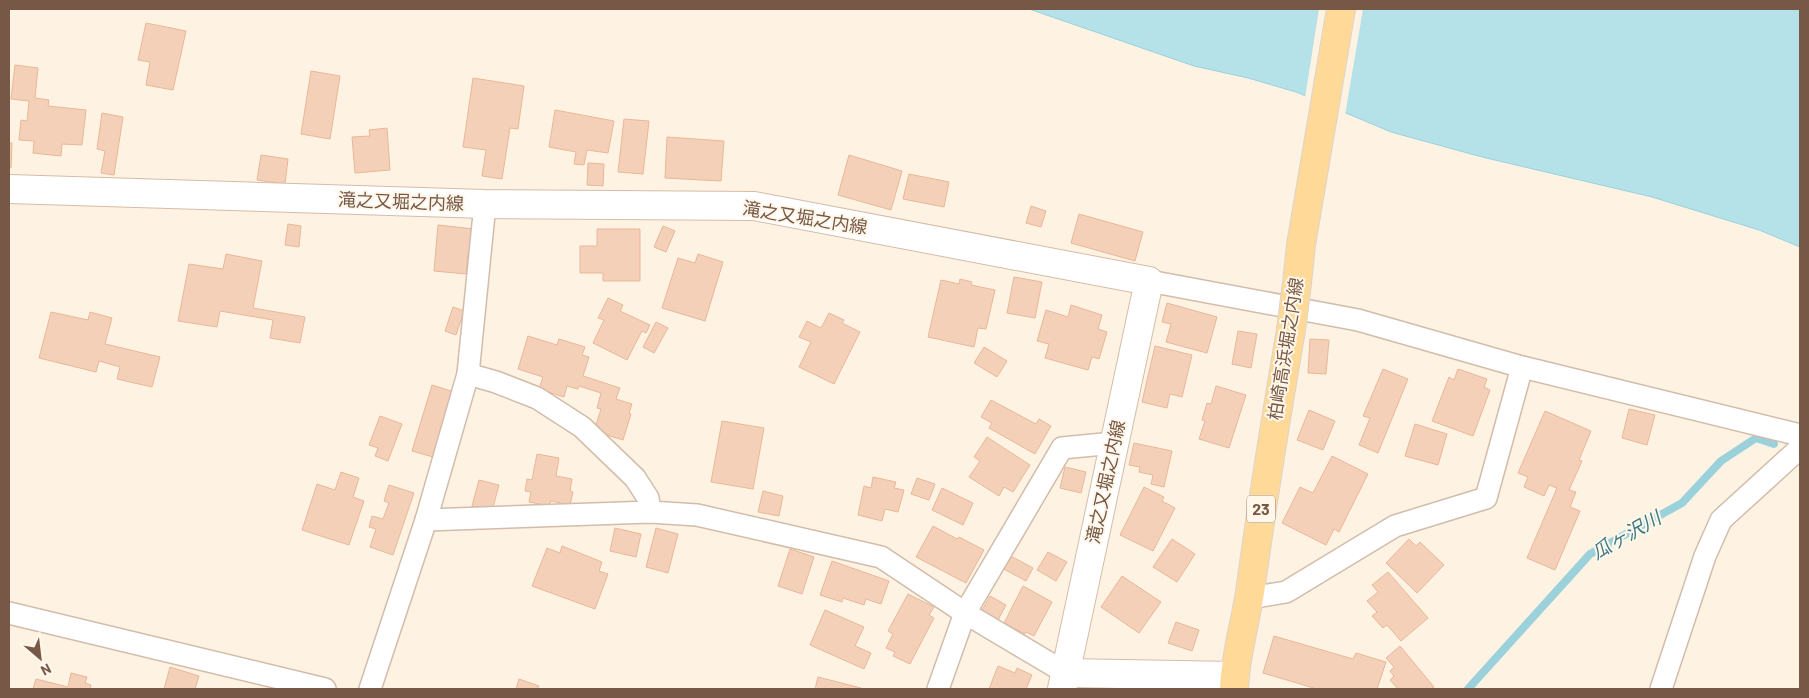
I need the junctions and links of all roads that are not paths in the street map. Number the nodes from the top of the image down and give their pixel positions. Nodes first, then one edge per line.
1 (1341, 9) edge
2 (9, 189) edge
3 (485, 204) junction
4 (1148, 281) junction
5 (1522, 367) junction
6 (468, 374) junction
7 (1800, 435) edge
8 (1114, 443) junction
9 (1800, 448) edge
10 (650, 512) junction
11 (426, 520) junction
12 (1249, 598) junction
13 (9, 613) edge
14 (965, 613) junction
15 (1064, 681) edge
16 (1234, 682) edge
17 (325, 689) edge
18 (370, 689) edge
19 (938, 689) edge
20 (1661, 689) edge

1 - 12 main road, 柏崎高浜堀之内線 / 23, bridge
2 - 3 main road, 滝之又堀之内線
3 - 4 main road, 滝之又堀之内線
3 - 6 street
4 - 5 street
4 - 8 main road, 滝之又堀之内線
5 - 7 street
5 - 12 street
6 - 10 street
6 - 11 street
8 - 14 street
8 - 15 main road, 滝之又堀之内線
9 - 20 street
10 - 11 street
10 - 14 street
11 - 18 street
12 - 16 main road, 柏崎高浜堀之内線 / 23
13 - 17 street
14 - 15 street
14 - 19 street
15 - 16 main road

